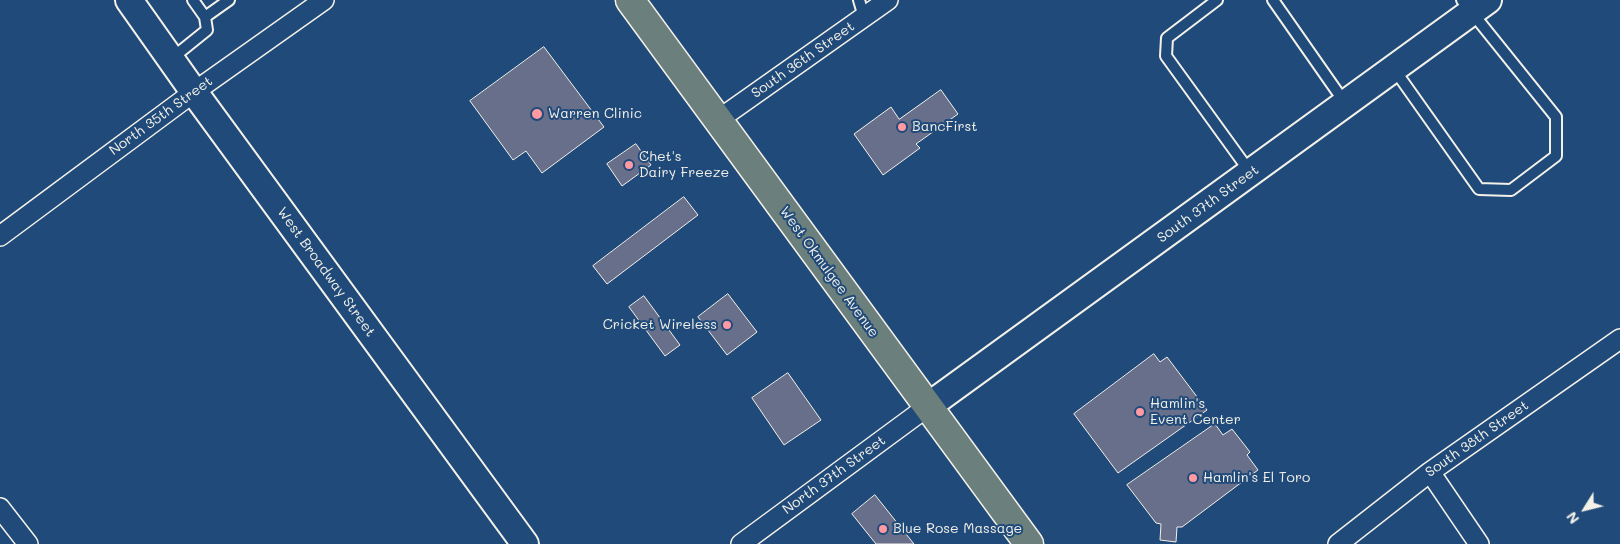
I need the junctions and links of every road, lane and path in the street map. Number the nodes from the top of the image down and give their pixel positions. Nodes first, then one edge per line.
1 (130, 0) edge
2 (193, 0) edge
3 (229, 0) edge
4 (630, 0) edge
5 (888, 0) edge
6 (1217, 0) edge
7 (1272, 0) edge
8 (317, 2) edge
9 (1474, 4) edge
10 (862, 9) edge
11 (205, 17) junction
12 (171, 58) junction
13 (1394, 68) junction
14 (194, 92) junction
15 (1346, 104) junction
16 (718, 120) junction
17 (1251, 172) junction
18 (0, 236) edge
19 (1620, 339) edge
20 (927, 407) junction
21 (1430, 472) junction
22 (0, 508) edge
23 (28, 544) edge
24 (525, 544) edge
25 (741, 544) edge
26 (1029, 544) edge
27 (1338, 544) edge
28 (1479, 544) edge

1 - 12 street, West Broadway Street
2 - 11 lane
3 - 11 lane
4 - 16 main road, West Okmulgee Avenue
5 - 10 street, South 36th Street
6 - 17 lane
7 - 15 lane
8 - 14 street, North 35th Street
9 - 13 street, South 37th Street
9 - 13 lane
10 - 16 street, South 36th Street
11 - 12 lane
12 - 14 street, West Broadway Street
13 - 15 street, South 37th Street
14 - 18 street, North 35th Street
14 - 24 street, West Broadway Street
15 - 17 street, South 37th Street
16 - 20 main road, West Okmulgee Avenue
17 - 20 street, South 37th Street
19 - 21 street, South 38th Street
20 - 25 street, North 37th Street
20 - 26 main road, West Okmulgee Avenue
21 - 27 street, South 38th Street
21 - 28 street
22 - 23 street

